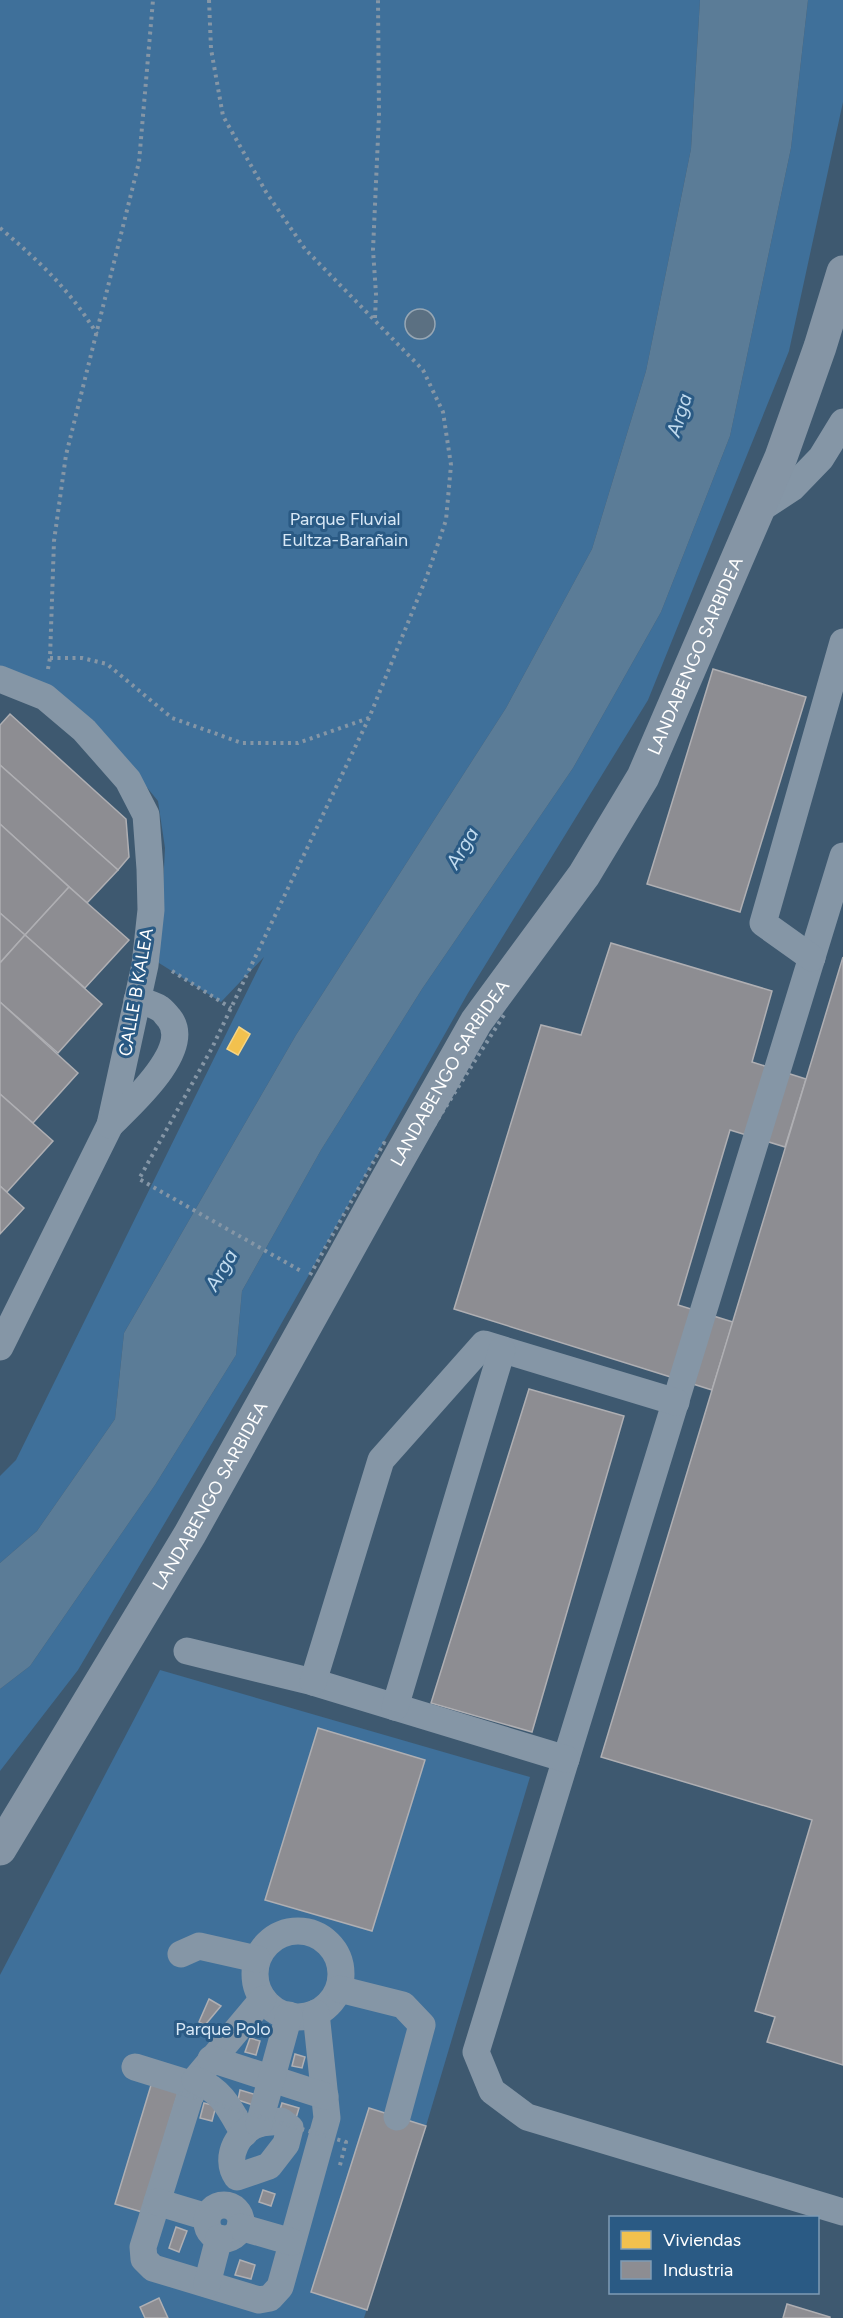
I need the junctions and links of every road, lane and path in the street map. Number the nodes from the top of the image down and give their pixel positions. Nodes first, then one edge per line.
1 (153, 0) edge
2 (209, 0) edge
3 (378, 0) edge
4 (0, 228) edge
5 (843, 272) edge
6 (375, 319) junction
7 (97, 334) junction
8 (843, 422) edge
9 (760, 509) junction
10 (843, 642) edge
11 (50, 658) junction
12 (48, 670) dead end
13 (0, 679) edge
14 (369, 718) junction
15 (843, 856) edge
16 (812, 958) junction
17 (168, 969) dead end
18 (137, 999) junction
19 (231, 1008) junction
20 (504, 1015) dead end
21 (110, 1125) junction
22 (2, 1338) edge
23 (502, 1350) junction
24 (676, 1402) junction
25 (187, 1652) dead end
26 (313, 1683) junction
27 (395, 1707) junction
28 (566, 1759) junction
29 (0, 1849) edge
30 (181, 1954) dead end
31 (257, 1959) junction
32 (339, 1989) junction
33 (262, 1999) junction
34 (302, 2014) junction
35 (135, 2067) dead end
36 (194, 2079) junction
37 (271, 2079) junction
38 (325, 2096) junction
39 (397, 2117) dead end
40 (252, 2129) junction
41 (339, 2169) dead end
42 (247, 2173) junction
43 (311, 2179) junction
44 (157, 2202) junction
45 (843, 2212) edge
46 (223, 2222) junction
47 (292, 2242) junction
48 (207, 2284) junction

1 - 7 path
2 - 6 path
3 - 6 path
4 - 7 path
5 - 9 highway, LANDABENGO SARBIDEA
6 - 14 path
7 - 11 path
8 - 9 street
9 - 29 highway, LANDABENGO SARBIDEA
10 - 16 street
11 - 12 path
11 - 14 path
13 - 18 street, CALLE B KALEA
14 - 19 path
15 - 16 street
16 - 24 street
17 - 19 path
18 - 21 street, CALLE B KALEA
18 - 21 street
19 - 20 path, bridge
21 - 22 street, CALLE B KALEA
23 - 24 street
23 - 26 street
23 - 27 street
24 - 28 street
25 - 26 street
26 - 27 street
27 - 28 street
28 - 45 street
30 - 31 street
31 - 32 street
31 - 33 street
32 - 34 street
32 - 39 street
33 - 34 street
33 - 36 street
34 - 37 street
34 - 38 street
35 - 36 street
36 - 37 street
36 - 40 street
36 - 41 path, bridge
36 - 44 street
37 - 38 street
37 - 40 street
38 - 43 street
40 - 42 street
40 - 42 street
42 - 43 street
42 - 46 street
43 - 47 street
44 - 46 street
44 - 48 street
46 - 47 street
46 - 48 street
47 - 48 street

